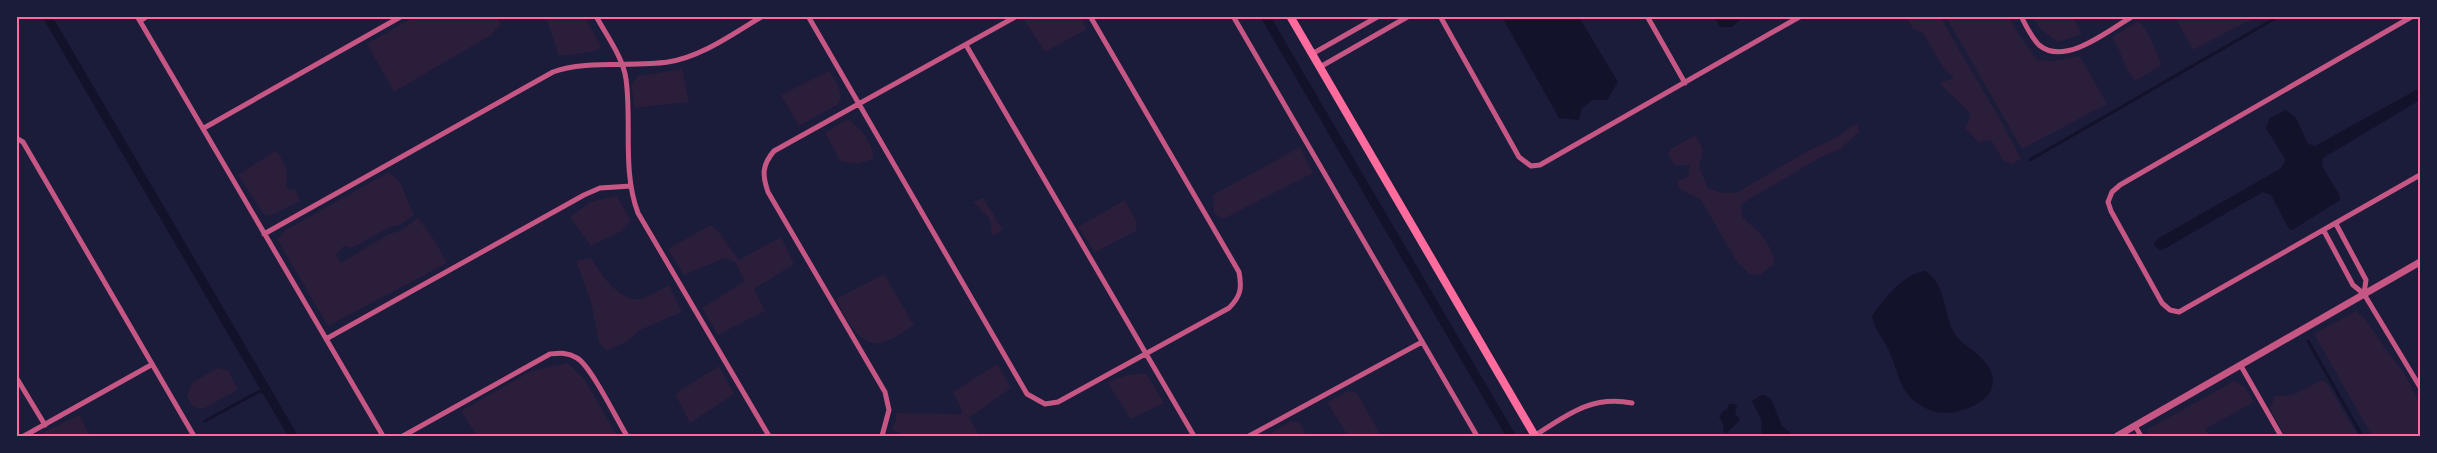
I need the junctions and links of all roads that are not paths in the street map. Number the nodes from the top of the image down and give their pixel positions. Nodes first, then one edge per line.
1 (148, 16) edge
2 (402, 16) edge
3 (596, 16) edge
4 (763, 16) edge
5 (808, 16) edge
6 (1017, 16) edge
7 (1090, 16) edge
8 (1233, 16) edge
9 (1290, 16) edge
10 (1379, 16) edge
11 (1409, 16) edge
12 (1440, 16) edge
13 (1647, 16) edge
14 (1801, 16) edge
15 (2021, 16) edge
16 (2133, 16) edge
17 (2414, 16) edge
18 (139, 19) edge
19 (966, 45) junction
20 (1312, 54) junction
21 (622, 66) junction
22 (1320, 67) junction
23 (1685, 83) junction
24 (859, 104) junction
25 (204, 128) junction
26 (16, 138) edge
27 (2421, 175) edge
28 (631, 186) junction
29 (2337, 224) junction
30 (2324, 231) junction
31 (264, 234) junction
32 (2421, 262) edge
33 (2364, 294) junction
34 (326, 339) junction
35 (1422, 342) junction
36 (1145, 353) junction
37 (151, 365) junction
38 (2241, 366) junction
39 (16, 377) edge
40 (2421, 387) edge
41 (1632, 402) dead end
42 (45, 426) junction
43 (2135, 426) junction
44 (24, 436) edge
45 (194, 436) edge
46 (383, 436) edge
47 (404, 436) edge
48 (627, 436) edge
49 (769, 436) edge
50 (882, 436) edge
51 (1194, 436) edge
52 (1249, 436) edge
53 (1478, 436) edge
54 (1535, 436) edge
55 (2117, 436) edge
56 (2141, 436) edge
57 (2281, 436) edge

1 - 18 street
2 - 25 street
3 - 21 street
4 - 21 street
5 - 24 street
6 - 19 street
7 - 36 street
8 - 35 street
9 - 20 main road
10 - 20 street
11 - 22 street
12 - 23 street
13 - 23 street
14 - 23 street
15 - 16 street
17 - 30 street
18 - 25 street
19 - 24 street
19 - 36 street
20 - 22 main road
21 - 28 street
21 - 31 street
22 - 54 main road
24 - 36 street
24 - 50 street
25 - 31 street
26 - 37 street
27 - 29 street
28 - 34 street
28 - 49 street
29 - 30 street
29 - 33 street
30 - 33 street
31 - 34 street
32 - 33 street
33 - 38 street
33 - 40 street
34 - 46 street
35 - 52 street
35 - 53 street
36 - 51 street
37 - 42 street
37 - 45 street
38 - 43 street
38 - 57 street
39 - 42 street
41 - 54 street
42 - 44 street
43 - 55 street
43 - 56 street
47 - 48 street

